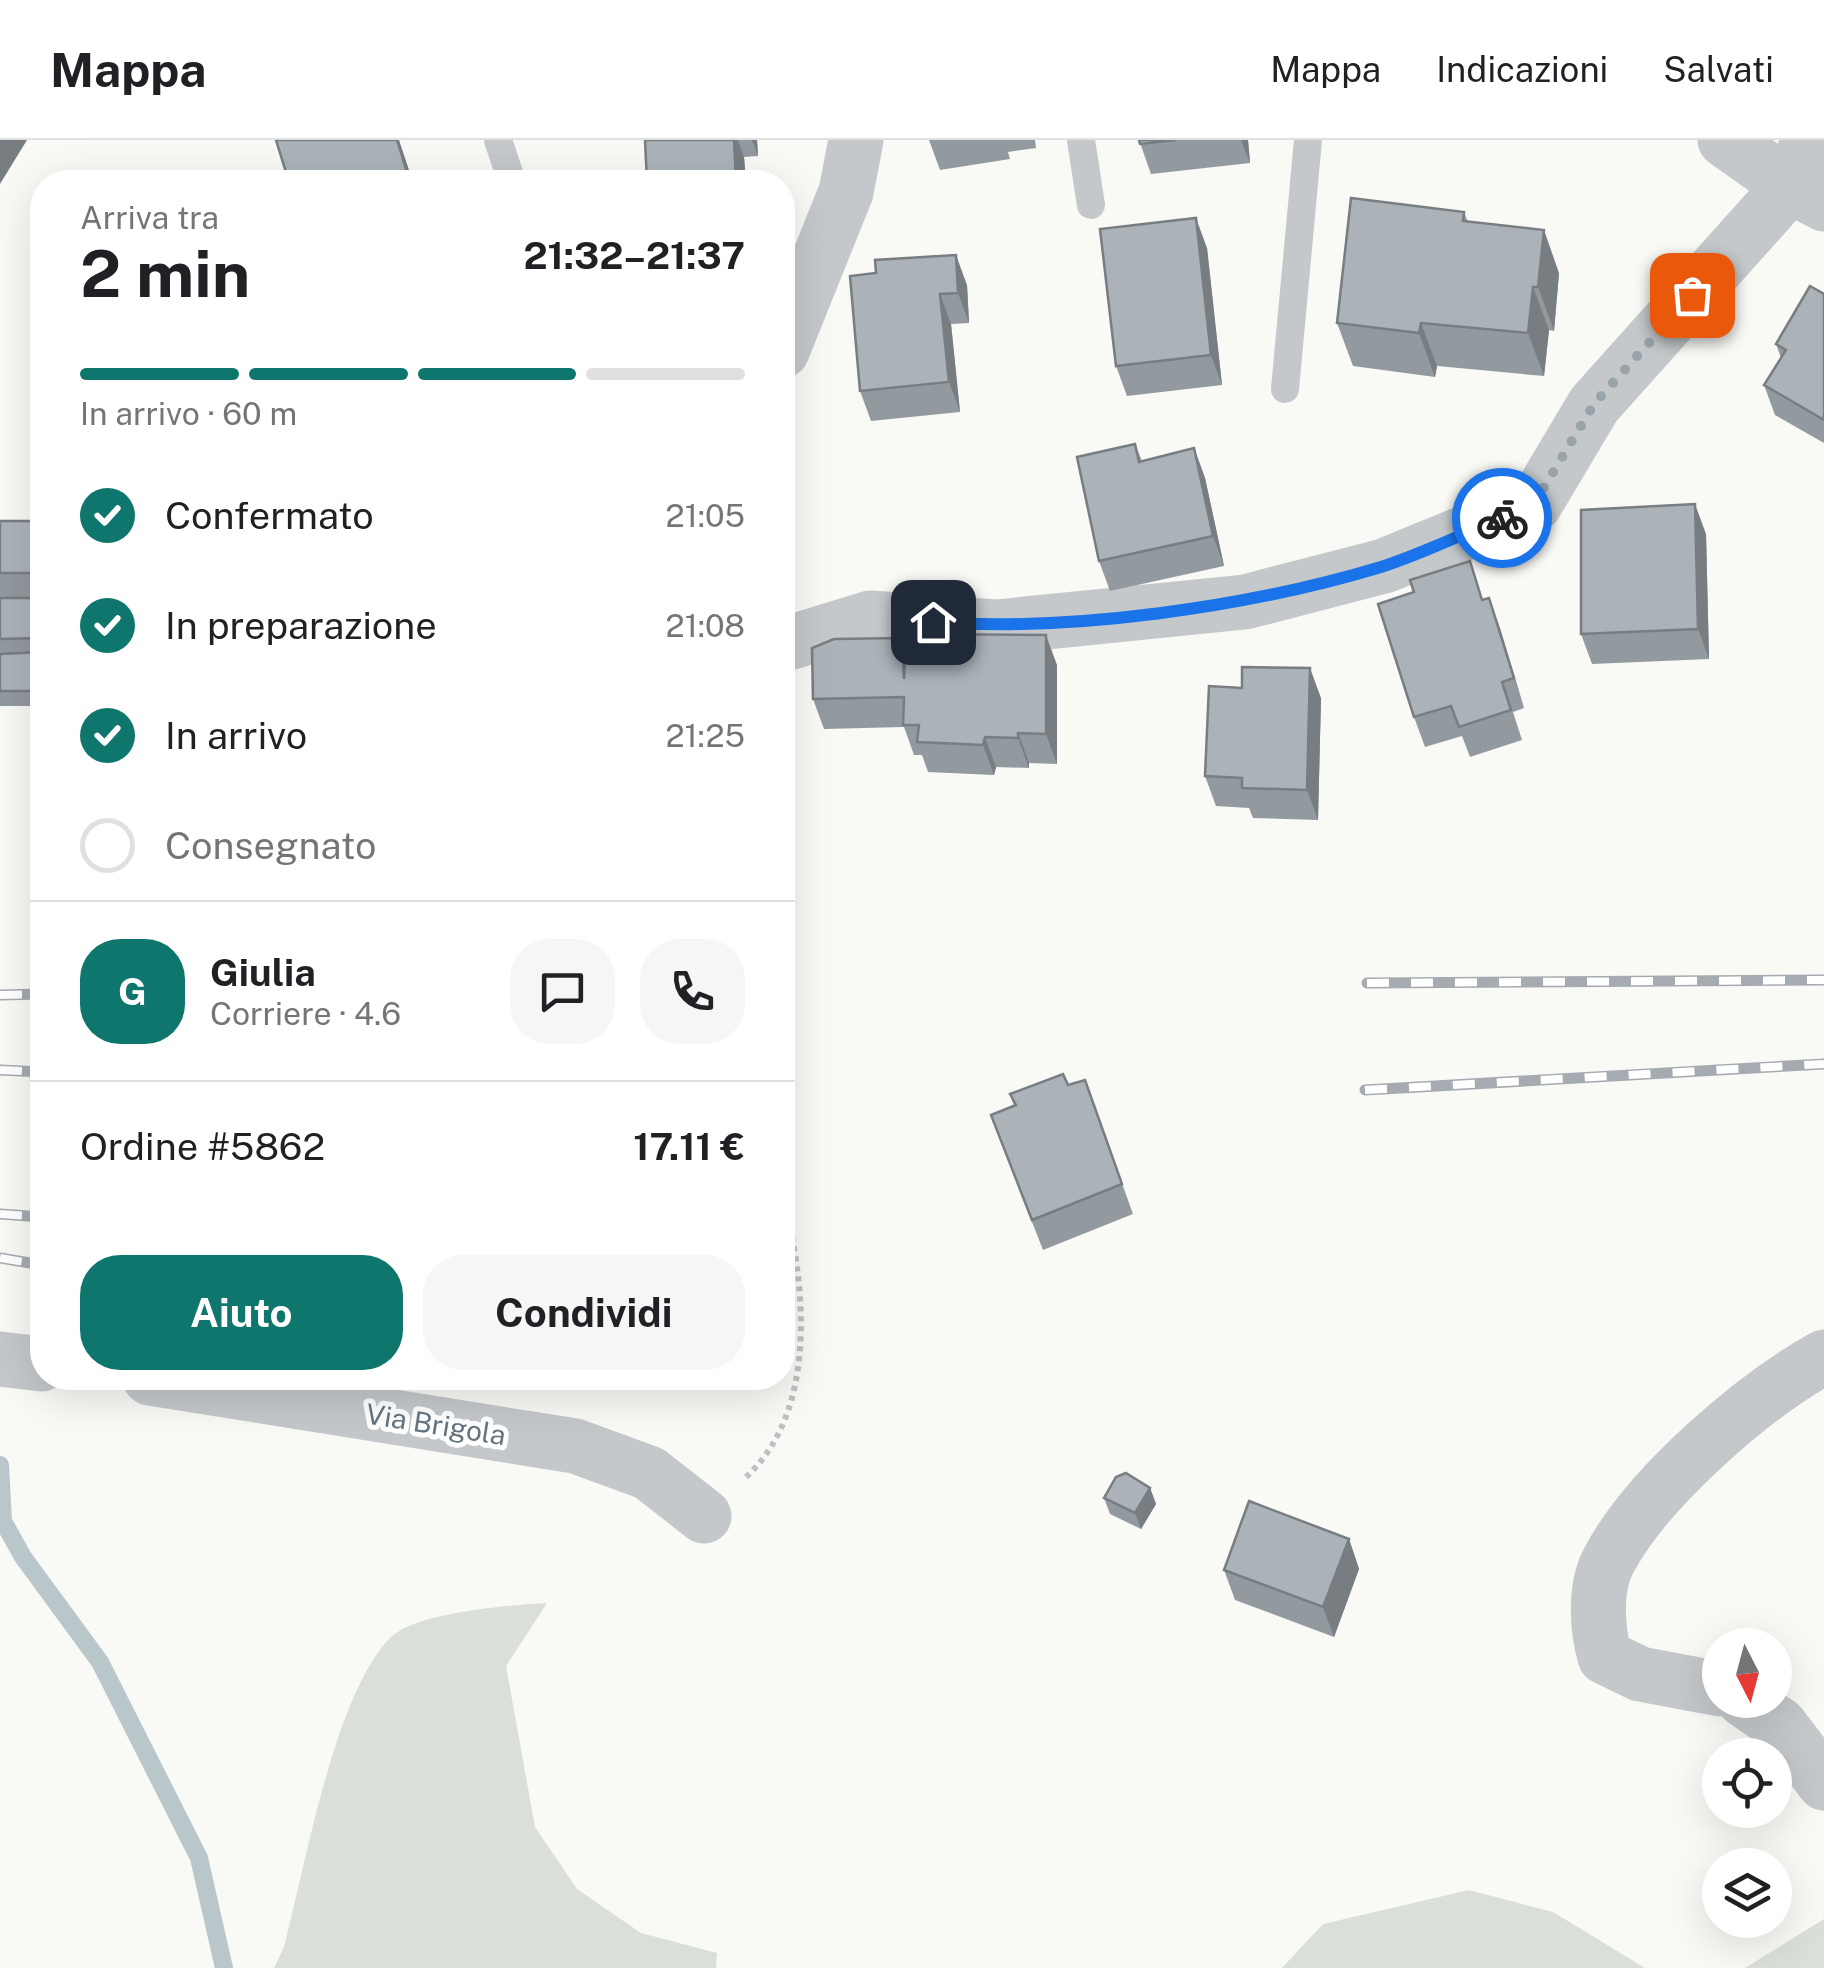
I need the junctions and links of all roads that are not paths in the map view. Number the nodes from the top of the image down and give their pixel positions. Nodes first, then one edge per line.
1 (498, 140) edge
2 (856, 140) edge
3 (1081, 140) edge
4 (1308, 140) edge
5 (1726, 140) edge
6 (508, 170) edge
7 (1808, 176) edge
8 (1091, 206) dead end
9 (795, 320) edge
10 (1285, 389) dead end
11 (795, 640) edge
12 (1824, 1358) edge
13 (0, 1359) edge
14 (30, 1363) edge
15 (225, 1390) edge
16 (704, 1516) road end
17 (1702, 1685) edge
18 (1770, 1718) edge
19 (1824, 1783) edge

1 - 6 lane
2 - 9 street
3 - 8 lane
4 - 10 lane
5 - 7 street
7 - 11 street
12 - 17 street
13 - 14 street
15 - 16 street, Via Brigola
18 - 19 street

